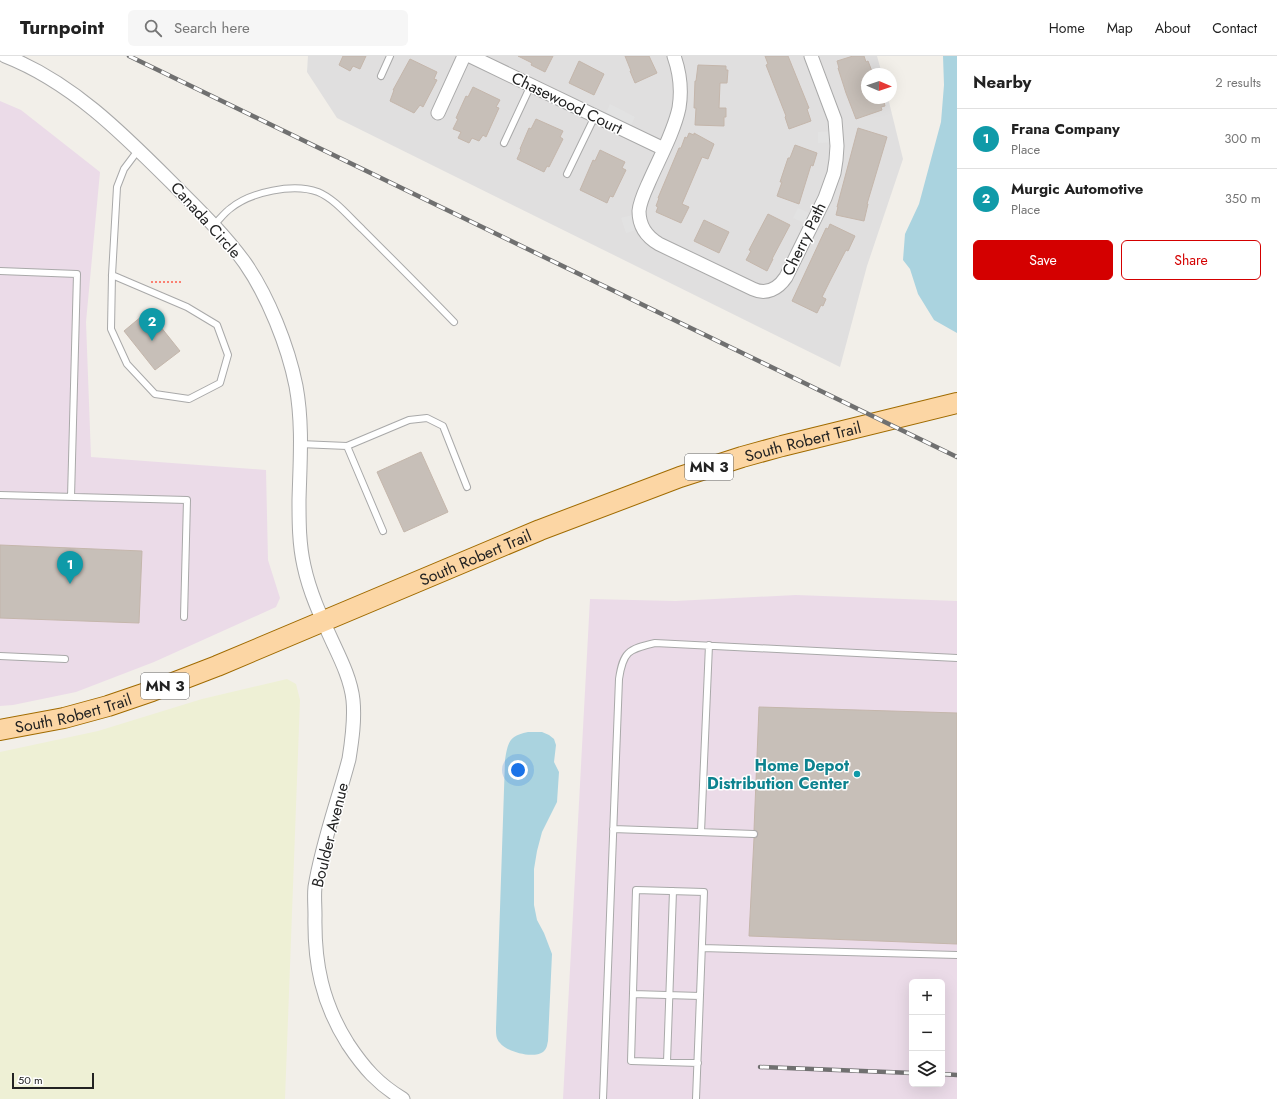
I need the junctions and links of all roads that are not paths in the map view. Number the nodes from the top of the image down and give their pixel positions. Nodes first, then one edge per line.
1 (5, 56) edge
2 (390, 56) edge
3 (464, 56) edge
4 (470, 56) edge
5 (674, 56) edge
6 (811, 56) edge
7 (381, 76) dead end
8 (532, 85) junction
9 (438, 114) dead end
10 (595, 116) junction
11 (504, 144) dead end
12 (139, 149) junction
13 (664, 149) junction
14 (567, 174) dead end
15 (214, 225) junction
16 (0, 271) edge
17 (112, 275) junction
18 (454, 322) dead end
19 (957, 404) edge
20 (300, 444) junction
21 (347, 446) junction
22 (467, 487) dead end
23 (0, 495) edge
24 (71, 497) junction
25 (383, 531) dead end
26 (184, 618) dead end
27 (323, 620) junction
28 (709, 645) junction
29 (0, 656) edge
30 (957, 658) edge
31 (65, 659) dead end
32 (0, 730) edge
33 (613, 828) junction
34 (701, 832) junction
35 (754, 834) dead end
36 (673, 891) junction
37 (702, 948) junction
38 (957, 955) edge
39 (633, 994) junction
40 (669, 995) junction
41 (700, 996) junction
42 (667, 1062) junction
43 (698, 1063) junction
44 (403, 1099) edge
45 (603, 1099) edge
46 (696, 1099) edge

1 - 12 street, Canada Circle
2 - 7 lane
3 - 9 street
4 - 8 street, Chasewood Court
5 - 13 street
6 - 13 street, Cherry Path
8 - 10 street, Chasewood Court
8 - 11 lane
10 - 13 street, Chasewood Court
10 - 14 lane
12 - 15 street, Canada Circle
12 - 17 lane
15 - 18 lane
15 - 20 street, Canada Circle
16 - 24 lane
17 - 17 lane
19 - 27 main road, South Robert Trail / MN 3
20 - 21 lane
20 - 27 street, Canada Circle
21 - 22 lane
21 - 25 lane
23 - 24 lane
24 - 26 lane
27 - 32 main road, South Robert Trail / MN 3
27 - 44 street, Boulder Avenue
28 - 30 lane
28 - 33 lane
28 - 34 lane
29 - 31 lane
33 - 34 lane
33 - 45 lane
34 - 35 lane
36 - 37 lane
36 - 39 lane
36 - 40 lane
37 - 38 lane
37 - 41 lane
39 - 40 lane
39 - 42 lane
40 - 41 lane
40 - 42 lane
41 - 43 lane
42 - 43 lane
43 - 46 lane

